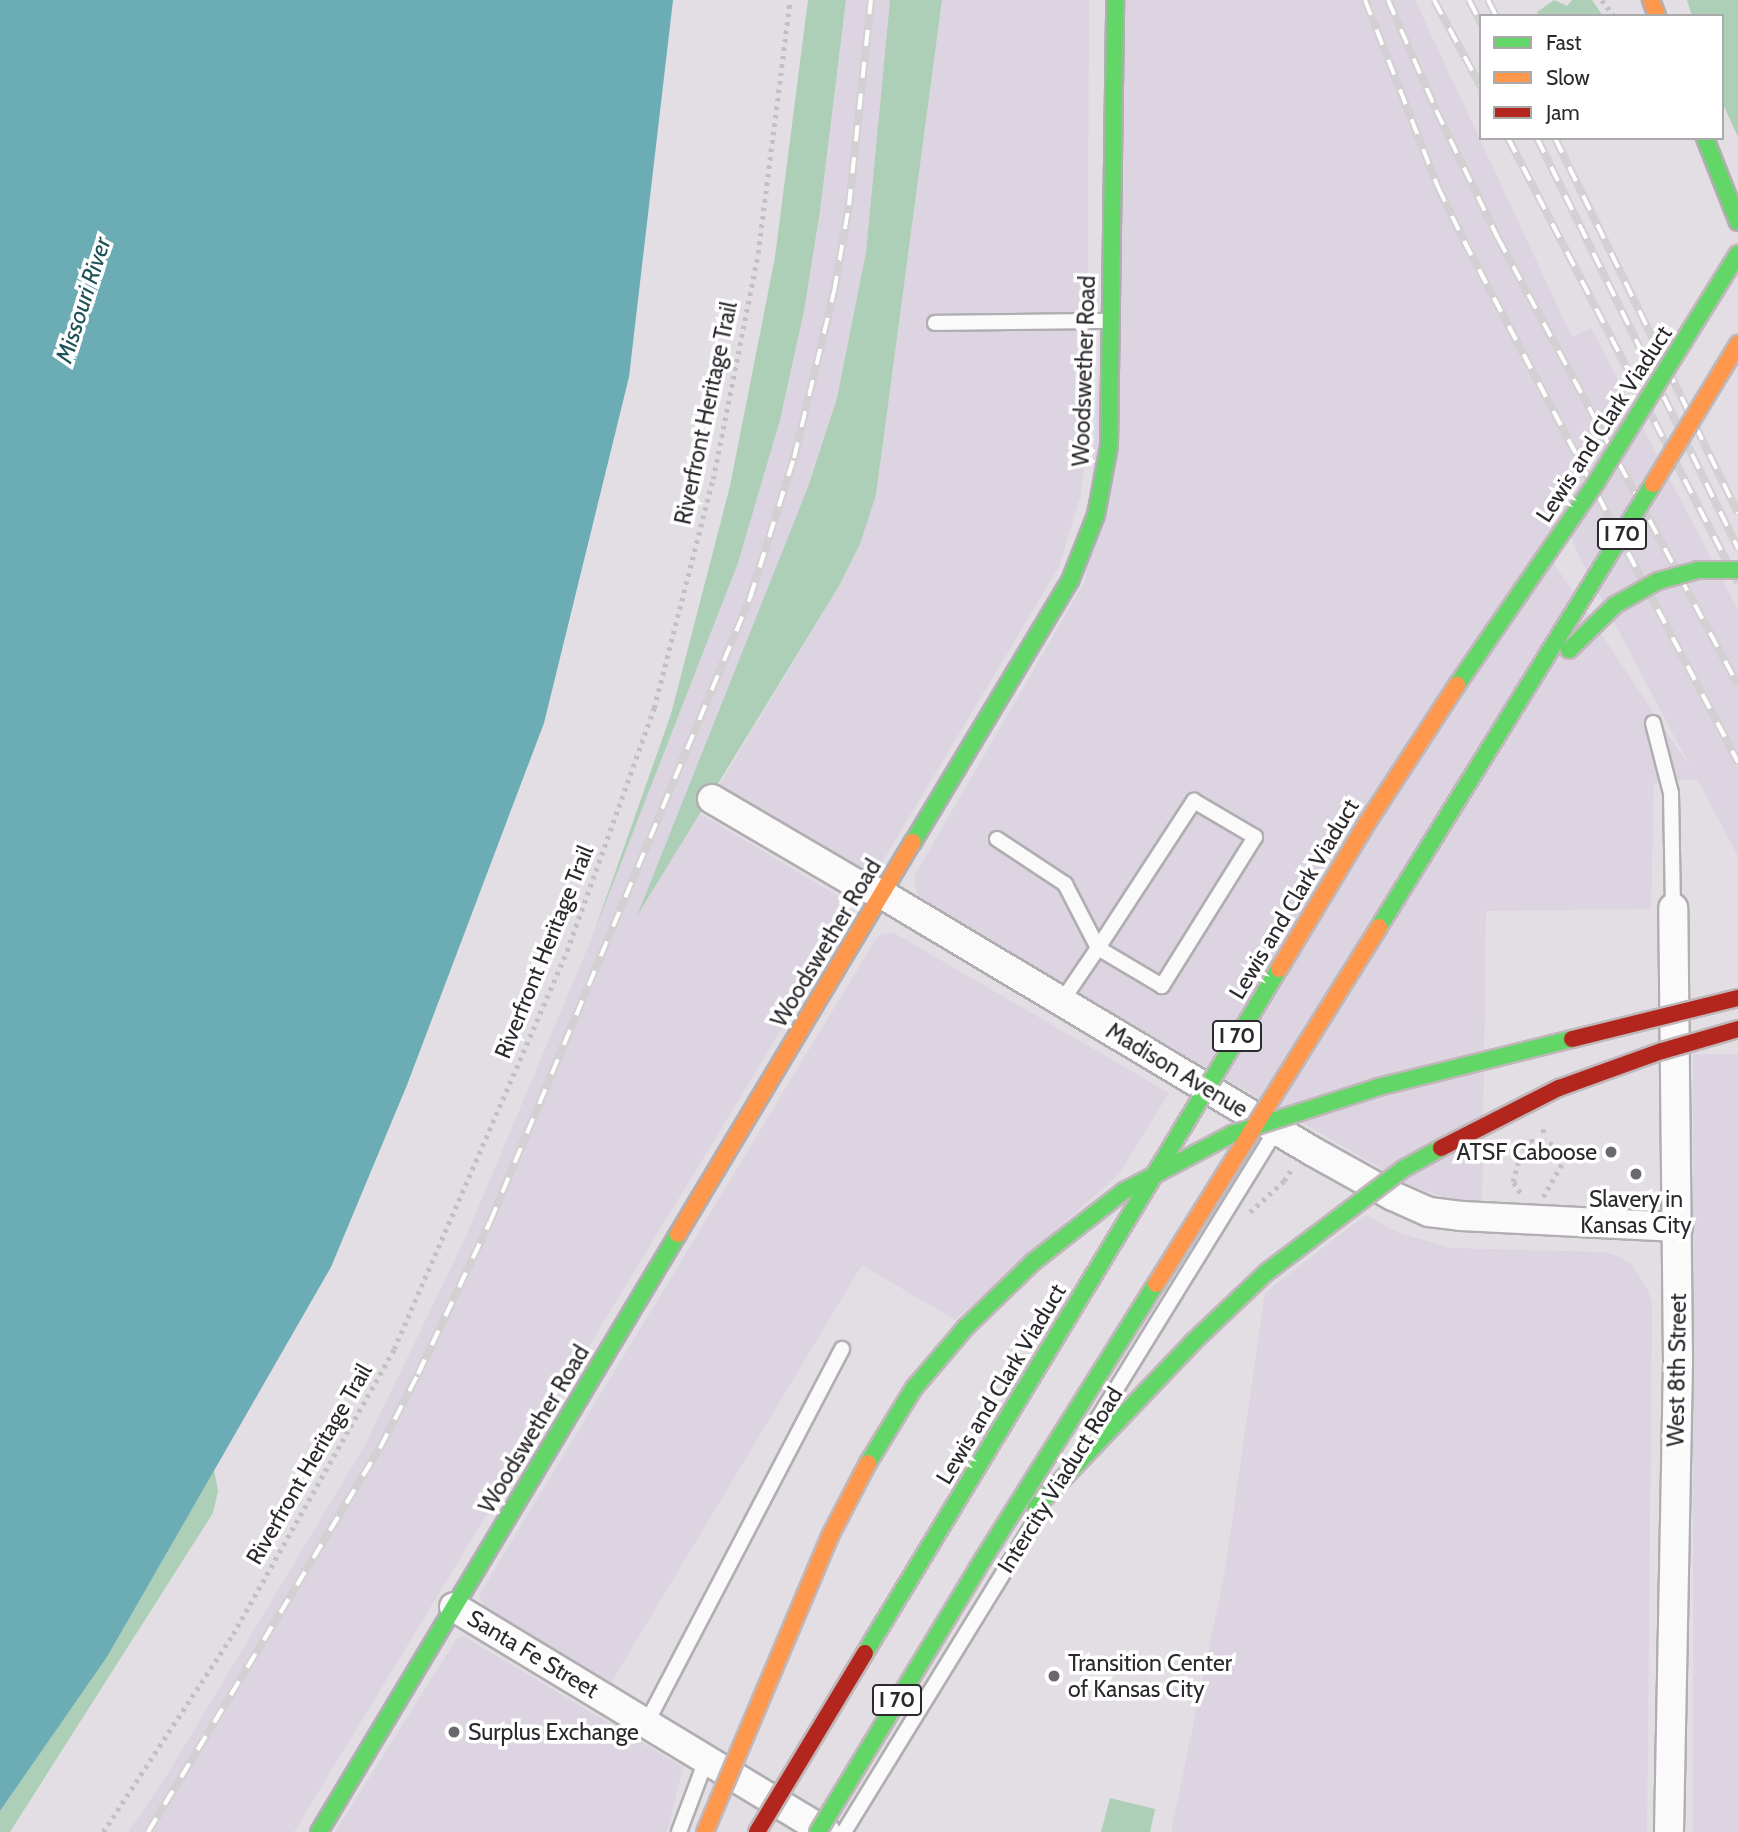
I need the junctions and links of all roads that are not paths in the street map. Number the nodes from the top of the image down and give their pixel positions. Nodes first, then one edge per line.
1 (1115, 0) edge
2 (1706, 140) edge
3 (1738, 222) edge
4 (1738, 254) edge
5 (1110, 321) junction
6 (935, 323) dead end
7 (1738, 344) edge
8 (1738, 570) edge
9 (1653, 723) dead end
10 (1507, 724) junction
11 (712, 799) dead end
12 (996, 839) dead end
13 (882, 894) junction
14 (1673, 908) joint
15 (1098, 948) junction
16 (1738, 998) edge
17 (1062, 1001) junction
18 (1738, 1029) edge
19 (1277, 1129) junction
20 (1678, 1227) junction
21 (842, 1349) dead end
22 (977, 1569) junction
23 (454, 1607) junction
24 (647, 1722) junction
25 (706, 1760) junction
26 (319, 1832) edge
27 (679, 1832) edge
28 (705, 1832) edge
29 (757, 1832) edge
30 (818, 1832) edge
31 (826, 1832) edge
32 (844, 1832) edge
33 (1669, 1832) edge

1 - 5 main road, Woodswether Road
2 - 3 main road
4 - 29 main road, Lewis and Clark Viaduct / I 70, bridge
5 - 6 lane
5 - 13 main road, Woodswether Road
7 - 10 main road, I 70, bridge
8 - 10 main road, bridge
9 - 14 lane
10 - 22 main road, I 70, bridge
11 - 13 street, Madison Avenue
12 - 15 lane
13 - 17 street, Madison Avenue
13 - 23 main road, Woodswether Road
14 - 20 street, West 8th Street
15 - 15 lane
15 - 17 lane
16 - 28 main road, bridge
17 - 19 street, Madison Avenue
18 - 22 main road, bridge
19 - 20 street, Madison Avenue
19 - 32 lane, Intercity Viaduct Road
20 - 33 street, West 8th Street
21 - 24 lane
22 - 30 main road, I 70, bridge
23 - 24 street, Santa Fe Street
23 - 26 main road, Woodswether Road
24 - 25 street, Santa Fe Street
25 - 27 lane
25 - 31 street, Santa Fe Street

